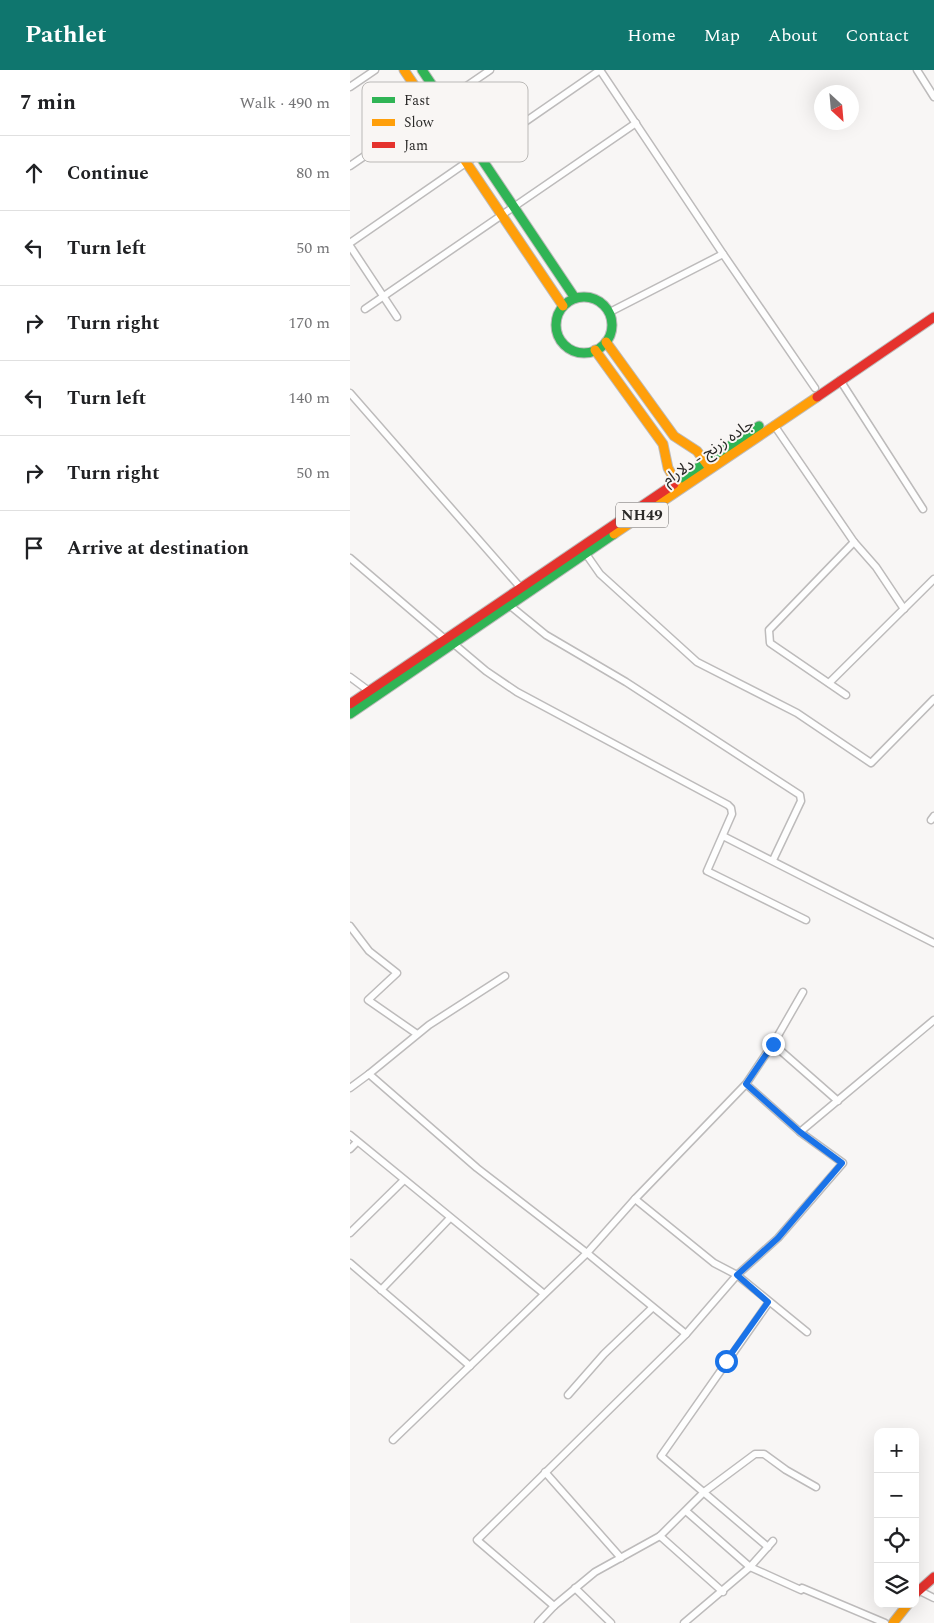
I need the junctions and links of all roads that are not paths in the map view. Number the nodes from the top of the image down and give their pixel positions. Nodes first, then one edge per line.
1 (375, 70) edge
2 (404, 70) edge
3 (422, 70) edge
4 (490, 70) edge
5 (600, 70) edge
6 (917, 70) edge
7 (412, 82) edge
8 (430, 82) edge
9 (472, 82) edge
10 (350, 87) edge
11 (934, 97) edge
12 (528, 120) edge
13 (636, 123) junction
14 (362, 158) edge
15 (467, 162) joint
16 (483, 162) edge
17 (350, 166) edge
18 (514, 207) junction
19 (502, 215) junction
20 (350, 244) edge
21 (723, 254) junction
22 (383, 296) junction
23 (575, 298) junction
24 (563, 306) junction
25 (934, 308) edge
26 (365, 309) dead end
27 (610, 312) junction
28 (397, 317) dead end
29 (934, 317) edge
30 (606, 342) junction
31 (596, 350) junction
32 (840, 380) junction
33 (816, 388) junction
34 (350, 393) edge
35 (774, 425) junction
36 (709, 465) junction
37 (678, 485) junction
38 (923, 509) dead end
39 (854, 542) junction
40 (586, 554) junction
41 (350, 558) edge
42 (934, 579) edge
43 (520, 587) junction
44 (507, 602) junction
45 (904, 609) junction
46 (450, 642) junction
47 (350, 677) edge
48 (829, 683) junction
49 (369, 691) junction
50 (846, 695) dead end
51 (934, 699) edge
52 (350, 704) edge
53 (350, 714) edge
54 (723, 836) junction
55 (773, 860) junction
56 (806, 920) dead end
57 (350, 926) edge
58 (934, 943) edge
59 (505, 976) dead end
60 (803, 992) dead end
61 (934, 1020) edge
62 (417, 1034) junction
63 (773, 1044) junction
64 (369, 1074) junction
65 (746, 1084) junction
66 (350, 1088) edge
67 (838, 1101) junction
68 (800, 1132) junction
69 (350, 1135) edge
70 (357, 1142) junction
71 (350, 1149) edge
72 (404, 1180) junction
73 (635, 1200) junction
74 (450, 1218) junction
75 (350, 1233) edge
76 (587, 1253) junction
77 (350, 1263) edge
78 (737, 1275) junction
79 (381, 1290) junction
80 (543, 1293) junction
81 (768, 1302) junction
82 (652, 1308) junction
83 (807, 1332) dead end
84 (686, 1334) junction
85 (470, 1366) junction
86 (568, 1395) dead end
87 (393, 1440) dead end
88 (544, 1472) junction
89 (816, 1486) dead end
90 (704, 1492) junction
91 (686, 1511) junction
92 (660, 1536) junction
93 (773, 1541) dead end
94 (768, 1547) junction
95 (621, 1558) junction
96 (750, 1568) junction
97 (934, 1577) edge
98 (576, 1588) junction
99 (919, 1590) edge
100 (722, 1592) junction
101 (919, 1593) edge
102 (934, 1598) edge
103 (554, 1606) junction
104 (905, 1608) edge
105 (538, 1623) edge
106 (611, 1623) edge
107 (684, 1623) edge
108 (885, 1623) edge
109 (893, 1623) edge

1 - 10 street
2 - 7 main road
3 - 8 main road
4 - 9 street
5 - 12 street
5 - 13 street
6 - 11 street
13 - 18 street
13 - 21 street
14 - 17 street
15 - 19 main road
15 - 20 street
16 - 18 main road
18 - 19 street
18 - 23 main road
19 - 22 street
19 - 24 main road
20 - 22 street
21 - 27 street
21 - 33 street
22 - 26 street
22 - 28 street
23 - 24 main road
23 - 27 main road
24 - 31 main road
25 - 33 main road, جاده زرنج - دلارام / NH49
27 - 30 main road
29 - 32 main road, جاده زرنج - دلارام / NH49
30 - 31 main road
30 - 36 main road
31 - 37 main road
32 - 35 main road, جاده زرنج - دلارام / NH49
32 - 38 street
33 - 36 main road, جاده زرنج - دلارام / NH49
34 - 43 street
35 - 36 main road, جاده زرنج - دلارام / NH49
35 - 39 street
36 - 37 main road, جاده زرنج - دلارام / NH49
37 - 40 main road, جاده زرنج - دلارام / NH49
37 - 43 main road, جاده زرنج - دلارام / NH49
39 - 45 street
39 - 48 street
40 - 44 main road, جاده زرنج - دلارام / NH49
40 - 51 street
41 - 46 street
42 - 45 street
43 - 44 main road, جاده زرنج - دلارام / NH49
44 - 46 main road, جاده زرنج - دلارام / NH49
44 - 55 street
45 - 48 street
46 - 49 main road, جاده زرنج - دلارام / NH49
46 - 53 main road, جاده زرنج - دلارام / NH49
46 - 54 street
47 - 49 street
48 - 50 street
49 - 52 main road, جاده زرنج - دلارام / NH49
54 - 55 street
54 - 56 street
55 - 58 street
57 - 62 street
59 - 62 street
60 - 63 street
61 - 67 street
62 - 64 street
63 - 65 street
63 - 67 street
64 - 66 street
64 - 76 street
65 - 68 street
65 - 73 street
67 - 68 street
68 - 78 street
69 - 70 street
70 - 71 street
70 - 72 street
72 - 74 street
72 - 75 street
73 - 76 street
73 - 78 street
74 - 79 street
74 - 80 street
76 - 80 street
76 - 82 street
77 - 79 street
78 - 81 street
78 - 84 street
79 - 85 street
80 - 85 street
81 - 83 street
81 - 90 street
82 - 84 street
82 - 86 street
84 - 88 street
85 - 87 street
88 - 95 street
88 - 103 street
89 - 90 street
90 - 91 street
90 - 94 street
91 - 92 street
91 - 96 street
92 - 95 street
92 - 100 street
93 - 94 street
94 - 96 street
95 - 98 street
96 - 100 street
96 - 108 street
97 - 99 main road
98 - 103 street
98 - 106 street
100 - 107 street
101 - 102 street
103 - 105 street
104 - 109 main road

